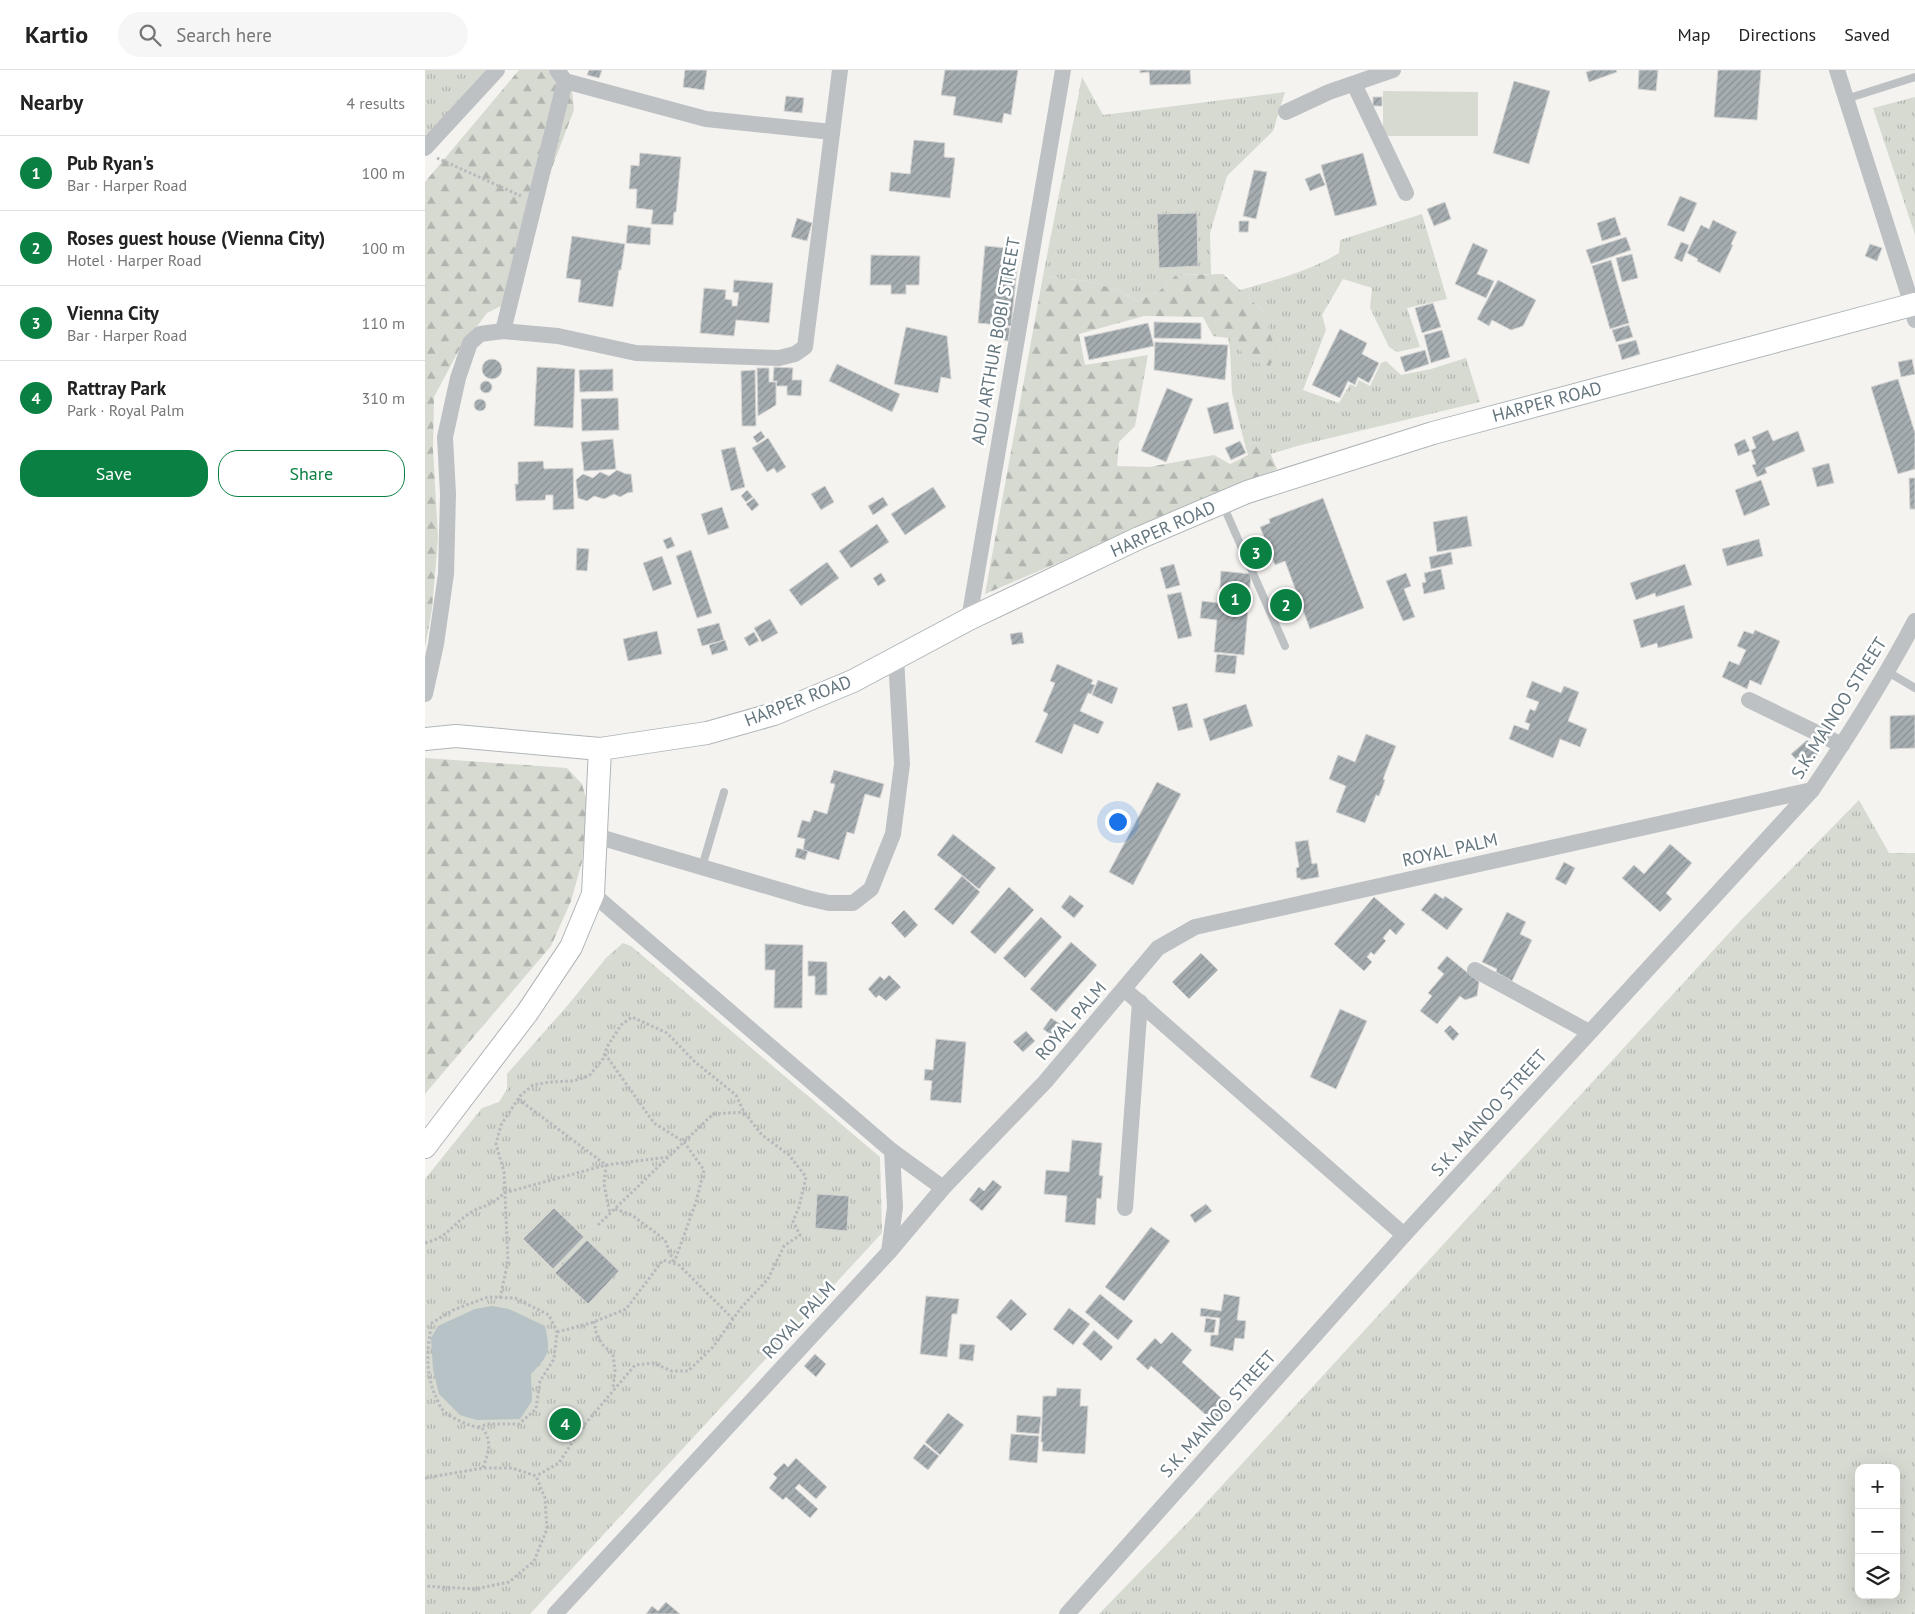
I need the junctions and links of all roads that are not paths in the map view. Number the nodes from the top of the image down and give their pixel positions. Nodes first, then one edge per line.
1 (497, 70) edge
2 (840, 70) edge
3 (1063, 70) edge
4 (1393, 70) edge
5 (1837, 70) edge
6 (561, 76) edge
7 (1915, 77) edge
8 (1354, 84) junction
9 (1846, 99) junction
10 (1286, 112) dead end
11 (832, 132) junction
12 (429, 152) edge
13 (1406, 193) dead end
14 (1914, 309) edge
15 (503, 330) junction
16 (1222, 503) junction
17 (969, 619) junction
18 (1915, 621) edge
19 (1285, 646) dead end
20 (896, 658) junction
21 (1888, 672) junction
22 (1915, 688) edge
23 (425, 694) edge
24 (1749, 700) dead end
25 (425, 739) edge
26 (1842, 745) junction
27 (600, 750) junction
28 (1812, 790) junction
29 (724, 792) dead end
30 (596, 836) junction
31 (702, 867) junction
32 (593, 894) junction
33 (1475, 970) dead end
34 (1124, 989) junction
35 (1140, 1002) junction
36 (1589, 1032) junction
37 (425, 1148) edge
38 (892, 1151) junction
39 (943, 1188) junction
40 (1125, 1208) dead end
41 (1404, 1235) junction
42 (889, 1252) junction
43 (555, 1614) edge
44 (1067, 1614) edge

1 - 12 street
2 - 11 street
3 - 17 street, ADU ARTHUR BOBI STREET
4 - 8 street
5 - 9 street
6 - 11 street
6 - 15 street
7 - 9 lane
8 - 10 street
8 - 13 street
9 - 14 street
11 - 15 street
14 - 16 main road, HARPER ROAD
15 - 23 street
16 - 17 main road, HARPER ROAD
16 - 19 lane
17 - 20 main road, HARPER ROAD
18 - 21 street, S.K. MAINOO STREET
20 - 27 main road, HARPER ROAD
20 - 31 street
21 - 22 lane
21 - 26 street, S.K. MAINOO STREET
24 - 26 street
25 - 27 main road, HARPER ROAD
26 - 28 street, S.K. MAINOO STREET
27 - 30 main road
28 - 34 street, ROYAL PALM
28 - 36 street, S.K. MAINOO STREET
29 - 31 lane
30 - 31 street
30 - 32 main road
32 - 37 main road
32 - 38 street
33 - 36 street
34 - 35 street
34 - 39 street, ROYAL PALM
35 - 40 street
35 - 41 street
36 - 41 street, S.K. MAINOO STREET
38 - 39 street
38 - 42 street
39 - 42 street, ROYAL PALM
41 - 44 street, S.K. MAINOO STREET
42 - 43 street, ROYAL PALM

